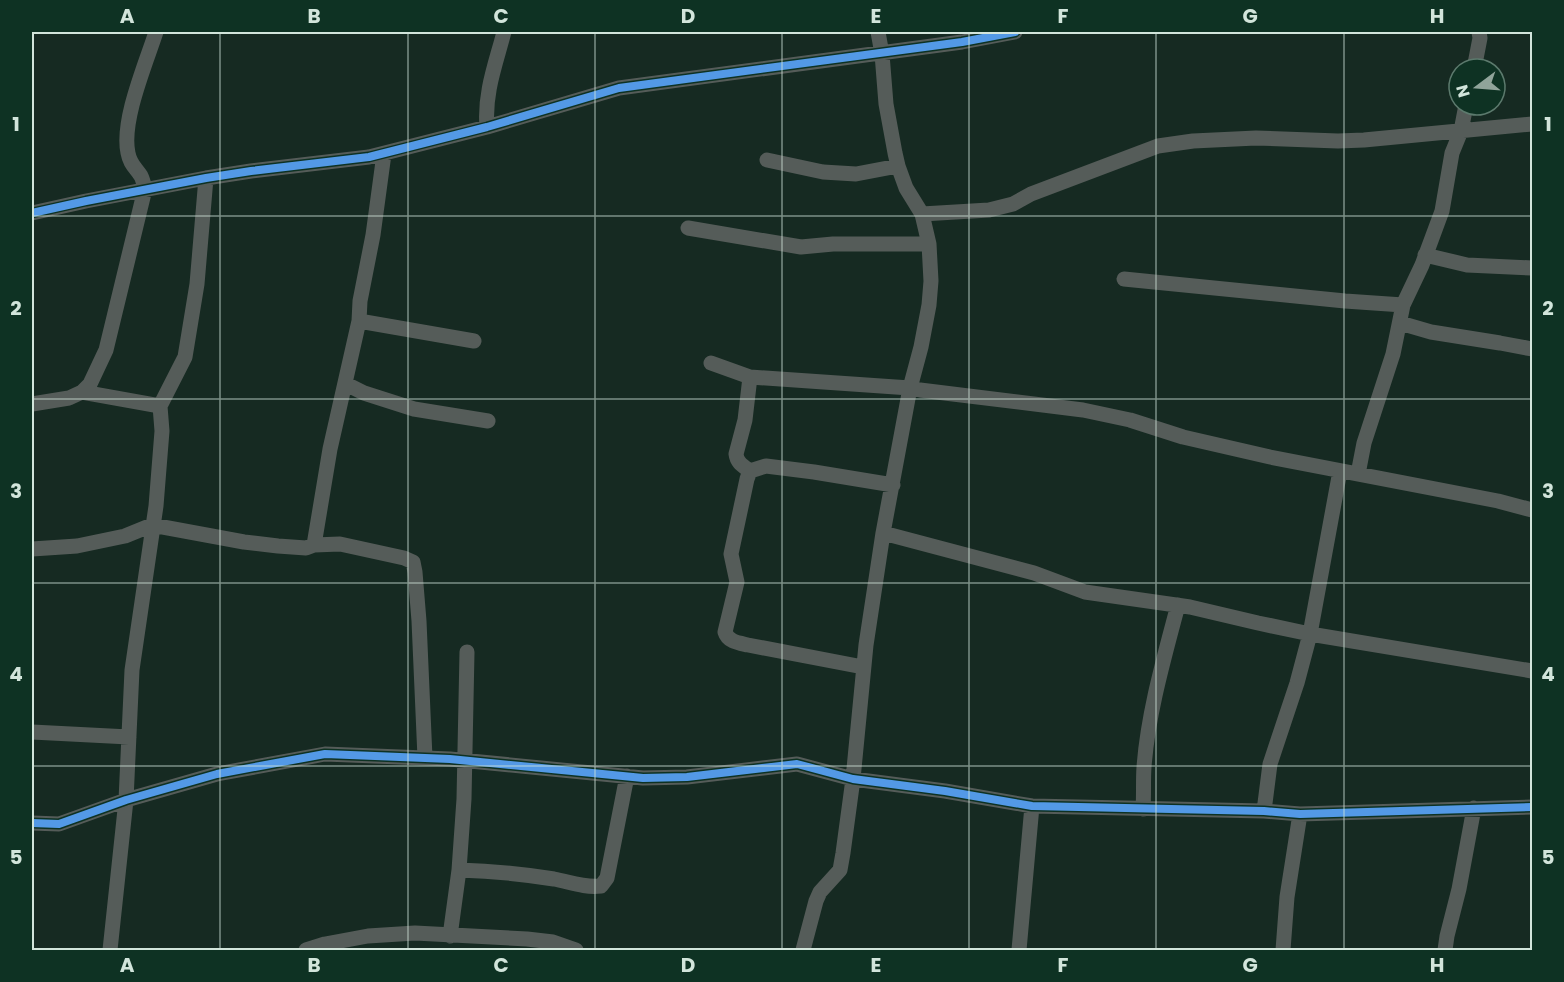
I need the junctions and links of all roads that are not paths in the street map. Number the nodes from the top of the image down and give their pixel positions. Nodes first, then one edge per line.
1 (156, 32) edge
2 (504, 32) edge
3 (878, 32) edge
4 (1015, 32) edge
5 (1479, 32) edge
6 (981, 35) edge
7 (882, 54) junction
8 (1476, 57) edge
9 (1464, 117) edge
10 (1533, 124) edge
11 (486, 127) junction
12 (1461, 130) junction
13 (384, 154) junction
14 (767, 160) dead end
15 (898, 166) junction
16 (206, 178) junction
17 (145, 189) junction
18 (32, 213) edge
19 (922, 214) junction
20 (688, 228) dead end
21 (929, 244) junction
22 (1425, 255) junction
23 (1533, 268) edge
24 (1124, 279) dead end
25 (1403, 304) junction
26 (359, 321) junction
27 (1400, 323) junction
28 (474, 341) dead end
29 (1533, 349) edge
30 (711, 363) dead end
31 (750, 377) junction
32 (346, 384) junction
33 (910, 388) junction
34 (82, 392) junction
35 (32, 404) edge
36 (160, 406) junction
37 (488, 421) dead end
38 (750, 471) junction
39 (1340, 471) junction
40 (1358, 474) junction
41 (893, 486) junction
42 (1533, 510) edge
43 (152, 525) junction
44 (883, 533) junction
45 (314, 545) junction
46 (32, 549) edge
47 (1178, 605) junction
48 (1310, 634) junction
49 (466, 652) dead end
50 (863, 668) junction
51 (1533, 671) edge
52 (32, 732) edge
53 (129, 737) junction
54 (425, 758) junction
55 (464, 760) junction
56 (627, 776) junction
57 (853, 779) junction
58 (126, 800) junction
59 (1032, 806) junction
60 (1533, 807) edge
61 (1474, 808) junction
62 (1143, 809) junction
63 (1264, 811) junction
64 (1300, 814) junction
65 (32, 823) edge
66 (459, 870) junction
67 (369, 936) junction
68 (450, 936) junction
69 (110, 951) edge
70 (306, 951) edge
71 (362, 951) edge
72 (576, 951) edge
73 (803, 951) edge
74 (1019, 951) edge
75 (1283, 951) edge
76 (1445, 951) edge

1 - 17 street
2 - 11 street
3 - 7 street
4 - 6 street
5 - 8 street
6 - 7 street
7 - 11 street
7 - 15 street
9 - 12 street
10 - 12 street
11 - 13 street
12 - 19 street
12 - 22 street
13 - 16 street
13 - 26 street
14 - 15 street
15 - 19 street
16 - 17 street
16 - 36 street
17 - 18 street
17 - 34 street
19 - 21 street
20 - 21 street
21 - 33 street
22 - 23 street
22 - 25 street
24 - 25 street
25 - 27 street
26 - 28 street
26 - 32 street
27 - 29 street
27 - 40 street
30 - 31 street
31 - 33 street
31 - 38 street
32 - 37 street
32 - 45 street
33 - 39 street
33 - 41 street
34 - 35 street
34 - 36 street
36 - 43 street
38 - 41 street
38 - 50 street
39 - 40 street
39 - 48 street
40 - 42 street
41 - 44 street
43 - 45 street
43 - 46 street
43 - 53 street
44 - 47 street
44 - 50 street
45 - 54 street
47 - 48 street
47 - 62 street
48 - 51 street
48 - 63 street
49 - 55 street
50 - 57 street
52 - 53 street
53 - 58 street
54 - 55 street
54 - 58 street
55 - 56 street
55 - 66 street
56 - 57 street
56 - 66 street
57 - 59 street
57 - 73 street
58 - 65 street
58 - 69 street
59 - 62 street
59 - 74 street
60 - 61 street
61 - 64 street
61 - 76 street
62 - 63 street
63 - 64 street
64 - 75 street
66 - 68 street
67 - 68 street
67 - 70 street
67 - 71 street
68 - 72 street

